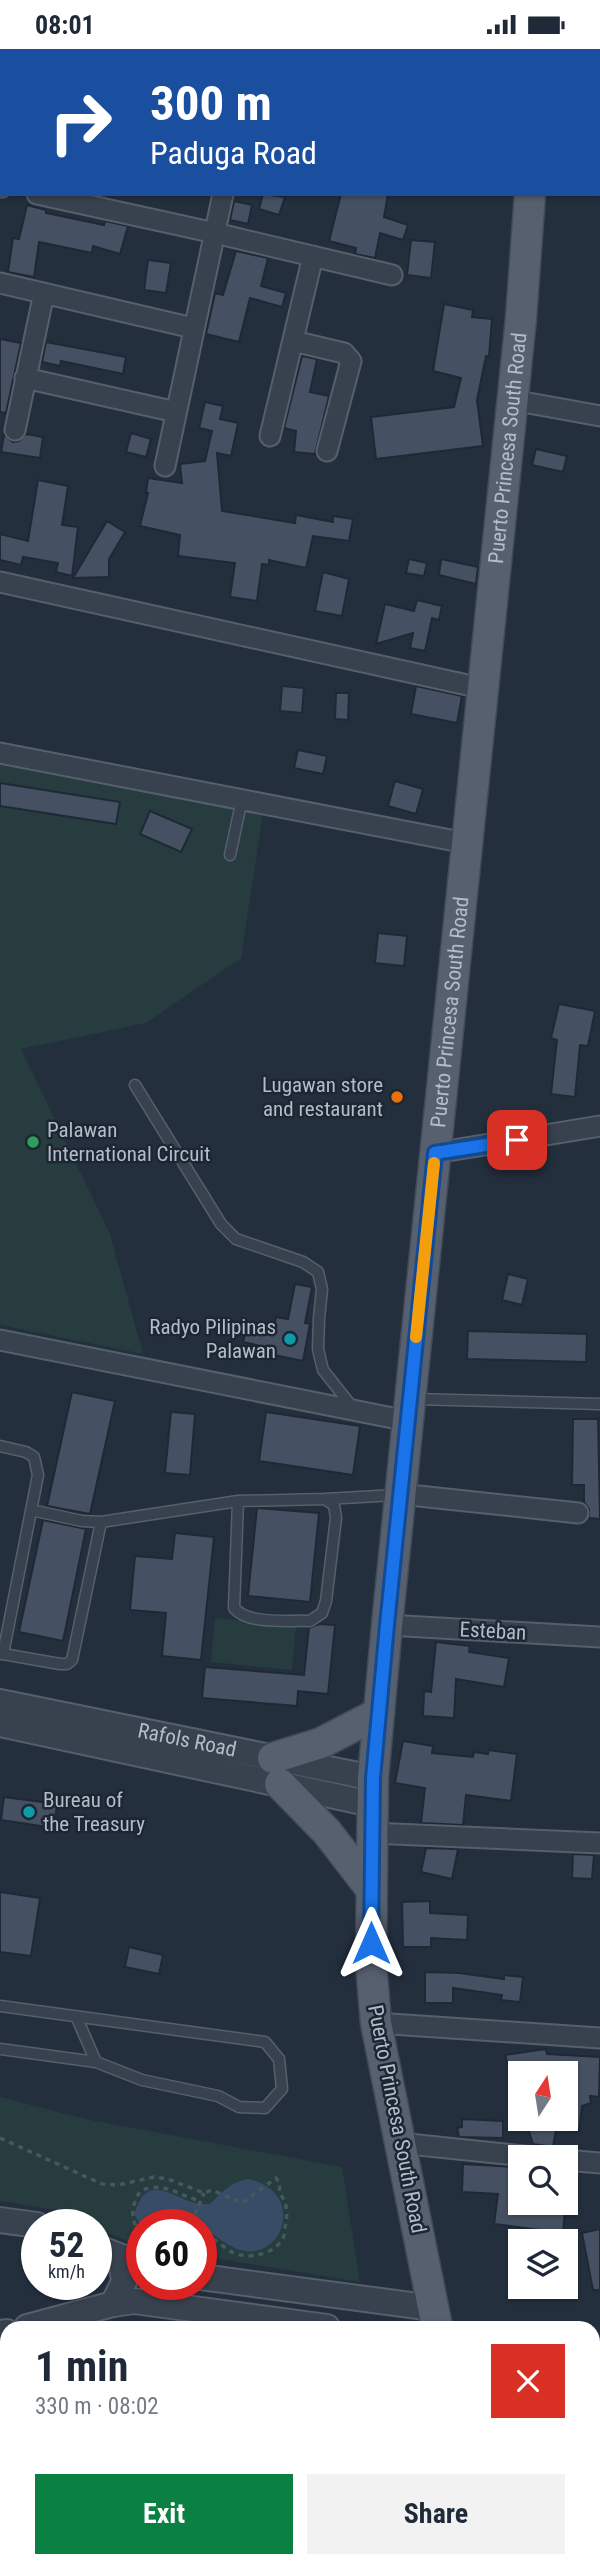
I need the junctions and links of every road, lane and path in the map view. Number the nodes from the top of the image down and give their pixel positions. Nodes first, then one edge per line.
1 (46, 196) edge
2 (223, 196) edge
3 (530, 196) edge
4 (215, 233) junction
5 (313, 256) junction
6 (392, 275) dead end
7 (0, 283) edge
8 (44, 293) junction
9 (194, 328) junction
10 (293, 341) junction
11 (26, 379) junction
12 (513, 400) junction
13 (176, 412) junction
14 (600, 416) edge
15 (15, 430) dead end
16 (270, 436) dead end
17 (327, 451) dead end
18 (166, 466) dead end
19 (0, 582) edge
20 (481, 688) junction
21 (0, 753) edge
22 (242, 798) junction
23 (466, 843) junction
24 (230, 855) dead end
25 (135, 1085) dead end
26 (600, 1126) edge
27 (435, 1153) junction
28 (0, 1340) edge
29 (600, 1404) edge
30 (409, 1410) junction
31 (356, 1411) junction
32 (0, 1446) edge
33 (400, 1494) junction
34 (325, 1499) junction
35 (238, 1501) junction
36 (31, 1510) junction
37 (578, 1513) dead end
38 (101, 1521) junction
39 (387, 1625) junction
40 (600, 1637) edge
41 (2, 1654) edge
42 (0, 1702) edge
43 (379, 1713) junction
44 (0, 1724) edge
45 (277, 1771) junction
46 (372, 1805) junction
47 (600, 1843) edge
48 (371, 1889) junction
49 (0, 2006) edge
50 (76, 2016) junction
51 (376, 2024) junction
52 (600, 2038) edge
53 (0, 2049) edge
54 (96, 2062) junction
55 (0, 2138) edge
56 (399, 2143) junction
57 (508, 2154) edge
58 (578, 2161) edge
59 (600, 2163) edge
60 (204, 2193) junction
61 (197, 2200) dead end
62 (132, 2209) edge
63 (197, 2209) edge
64 (0, 2220) edge
65 (21, 2223) edge
66 (217, 2242) edge
67 (126, 2277) edge
68 (217, 2280) edge
69 (113, 2304) junction
70 (435, 2318) edge
71 (49, 2321) edge
72 (283, 2321) edge

1 - 4 street
2 - 4 street
3 - 12 main road, Puerto Princesa South Road
4 - 5 street
4 - 9 street
5 - 6 street
5 - 10 street
7 - 8 street
8 - 9 street
8 - 11 street
9 - 13 street
10 - 16 street
10 - 17 street
11 - 13 street
11 - 15 street
12 - 14 street
12 - 20 main road, Puerto Princesa South Road
13 - 18 street
19 - 20 street
20 - 23 main road, Puerto Princesa South Road
21 - 22 street
22 - 23 street
22 - 24 lane
23 - 27 main road, Puerto Princesa South Road
25 - 31 lane
26 - 27 street
27 - 30 main road, Puerto Princesa South Road
28 - 31 street
29 - 30 lane
30 - 31 street
30 - 33 main road, Puerto Princesa South Road
32 - 36 lane
33 - 34 lane
33 - 37 street
33 - 39 main road, Puerto Princesa South Road
34 - 35 lane
34 - 35 lane
35 - 38 lane
36 - 38 lane
36 - 41 lane
38 - 41 lane
39 - 40 street, Esteban
39 - 43 main road, Puerto Princesa South Road
42 - 45 street, Rafols Road
43 - 45 main road
43 - 46 main road, Puerto Princesa South Road
44 - 45 street, Rafols Road
45 - 46 street, Rafols Road
45 - 48 main road
46 - 47 street
46 - 48 main road, Puerto Princesa South Road
48 - 51 main road, Puerto Princesa South Road
49 - 50 lane
50 - 54 lane
50 - 54 lane
51 - 52 street
51 - 56 main road, Puerto Princesa South Road
53 - 54 lane
55 - 60 path
56 - 57 street
56 - 70 main road, Puerto Princesa South Road
58 - 59 street
60 - 63 path
60 - 66 path
61 - 62 path
64 - 65 street
67 - 69 street
68 - 70 street
69 - 71 street
69 - 72 street

